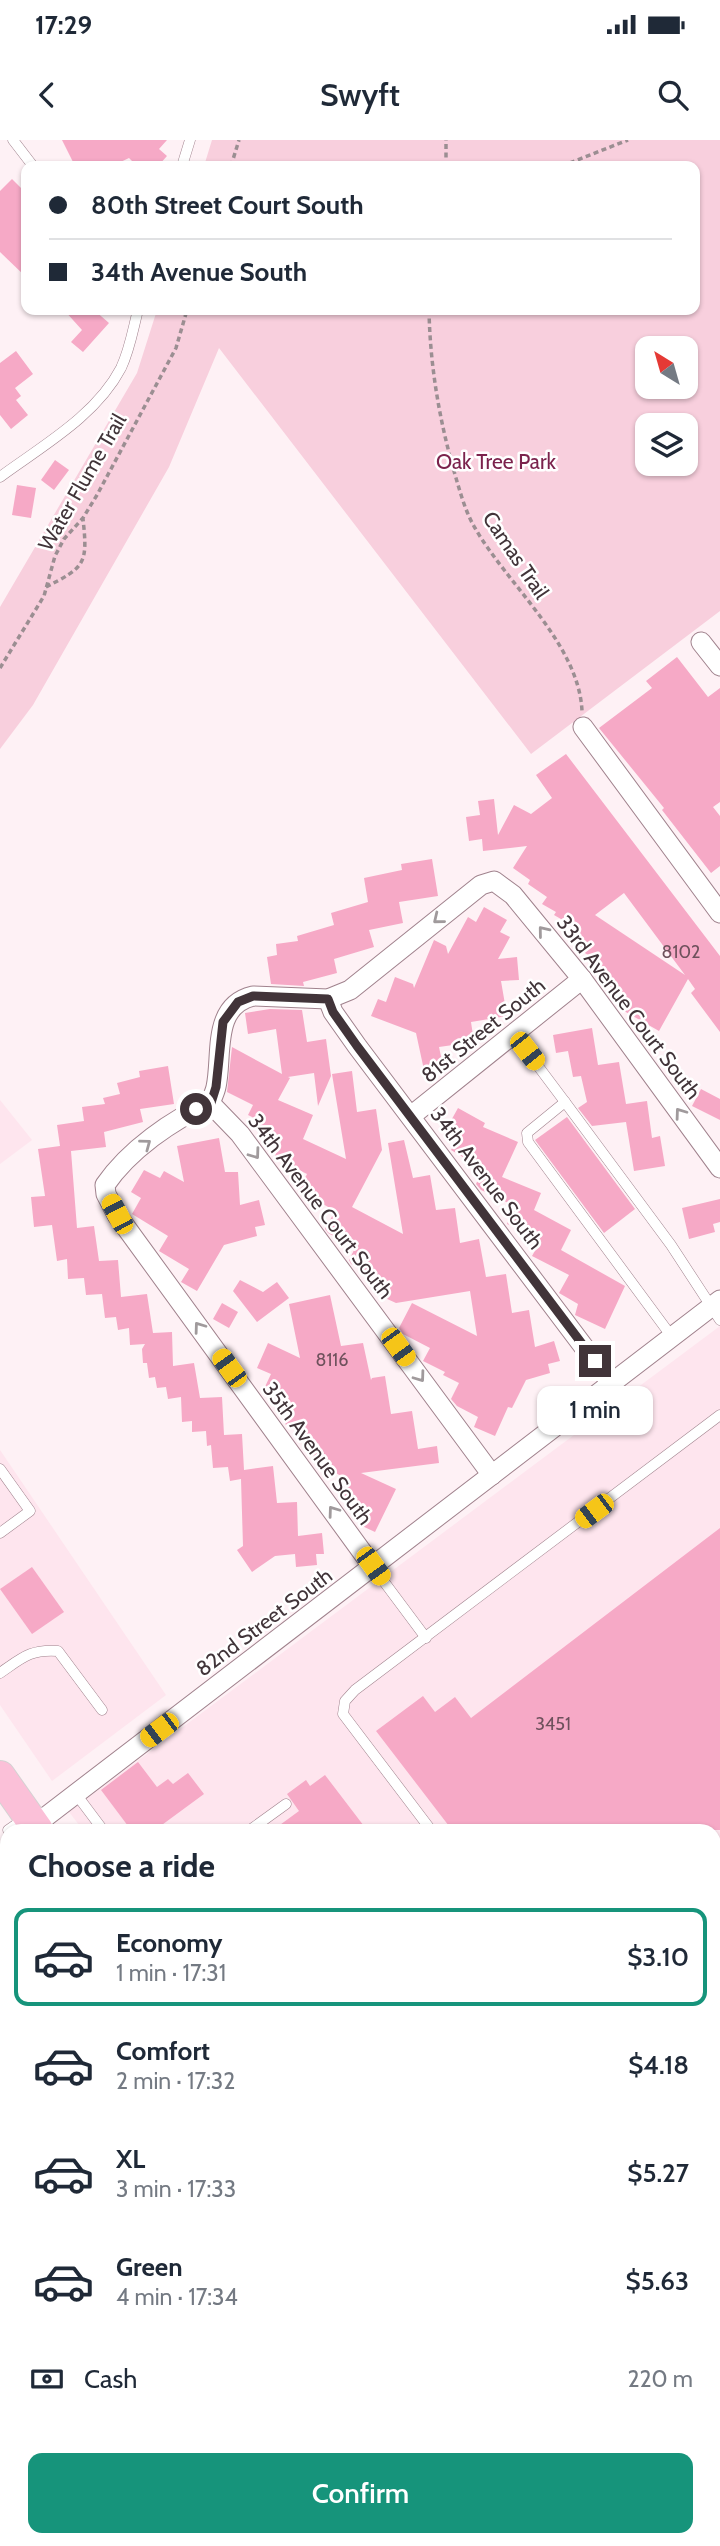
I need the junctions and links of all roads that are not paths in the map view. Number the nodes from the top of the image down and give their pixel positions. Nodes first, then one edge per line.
1 (13, 140) edge
2 (190, 140) edge
3 (29, 161) edge
4 (184, 161) edge
5 (137, 315) edge
6 (0, 477) edge
7 (701, 642) dead end
8 (720, 666) edge
9 (583, 727) road end
10 (720, 914) edge
11 (582, 979) junction
12 (328, 999) junction
13 (514, 1034) junction
14 (565, 1102) junction
15 (211, 1103) junction
16 (411, 1116) junction
17 (720, 1168) edge
18 (717, 1309) edge
19 (672, 1337) junction
20 (611, 1384) junction
21 (720, 1415) edge
22 (0, 1469) edge
23 (492, 1475) junction
24 (0, 1533) edge
25 (373, 1566) junction
26 (426, 1638) junction
27 (0, 1673) edge
28 (102, 1710) dead end
29 (0, 1776) edge
30 (76, 1794) junction
31 (286, 1804) dead end
32 (22, 1824) edge
33 (28, 1824) edge
34 (98, 1824) edge
35 (258, 1824) edge
36 (426, 1824) edge

1 - 3 lane
2 - 4 lane
5 - 6 lane
7 - 8 street
9 - 10 street
11 -> 12 street, 33rd Avenue Court South
11 - 13 street, 81st Street South
17 -> 11 street, 33rd Avenue Court South
12 - 15 street
12 - 16 street, 34th Avenue South
13 - 14 lane
13 - 16 street, 81st Street South
14 - 18 lane
14 - 19 lane
15 -> 23 street, 34th Avenue Court South
25 -> 15 street, 35th Avenue South
16 - 20 street, 34th Avenue South
18 - 19 street, 82nd Street South
19 - 20 street, 82nd Street South
20 - 23 street, 82nd Street South
21 - 26 lane
22 - 24 lane
23 - 25 street, 82nd Street South
25 - 26 lane
25 - 30 street, 82nd Street South
26 - 36 lane
27 - 28 lane
29 - 32 main road
30 - 33 street, 82nd Street South
30 - 34 lane
31 - 35 lane

